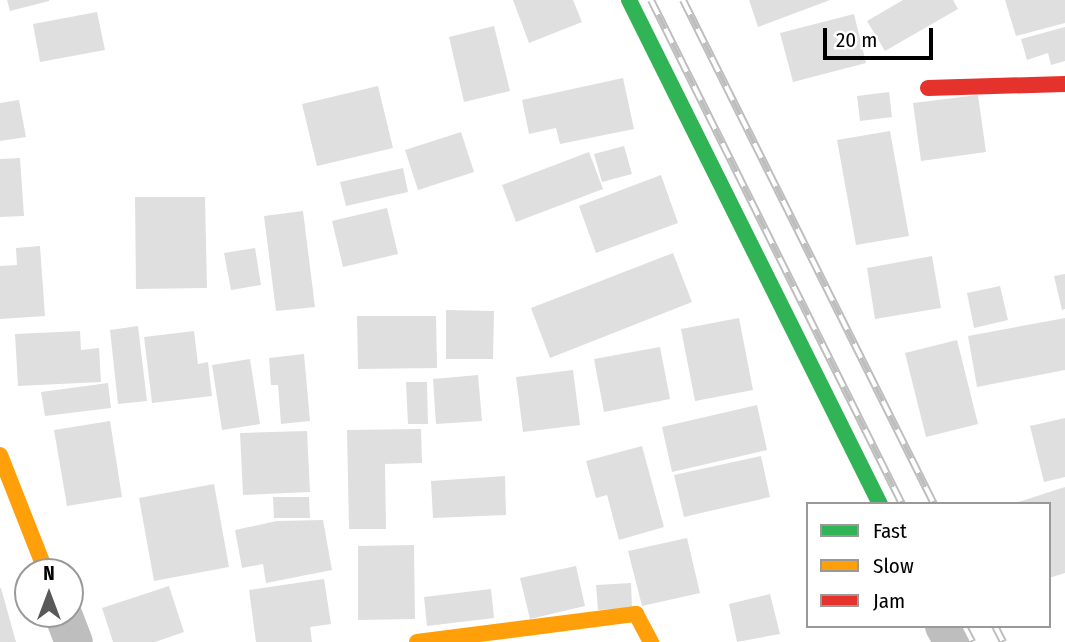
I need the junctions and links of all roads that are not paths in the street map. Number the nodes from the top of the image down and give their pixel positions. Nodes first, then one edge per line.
1 (629, 0) edge
2 (1065, 84) edge
3 (928, 88) dead end
4 (0, 455) edge
5 (879, 502) edge
6 (40, 558) edge
7 (417, 642) edge
8 (651, 642) edge

1 - 5 street
2 - 3 street
4 - 6 street
7 - 8 street

